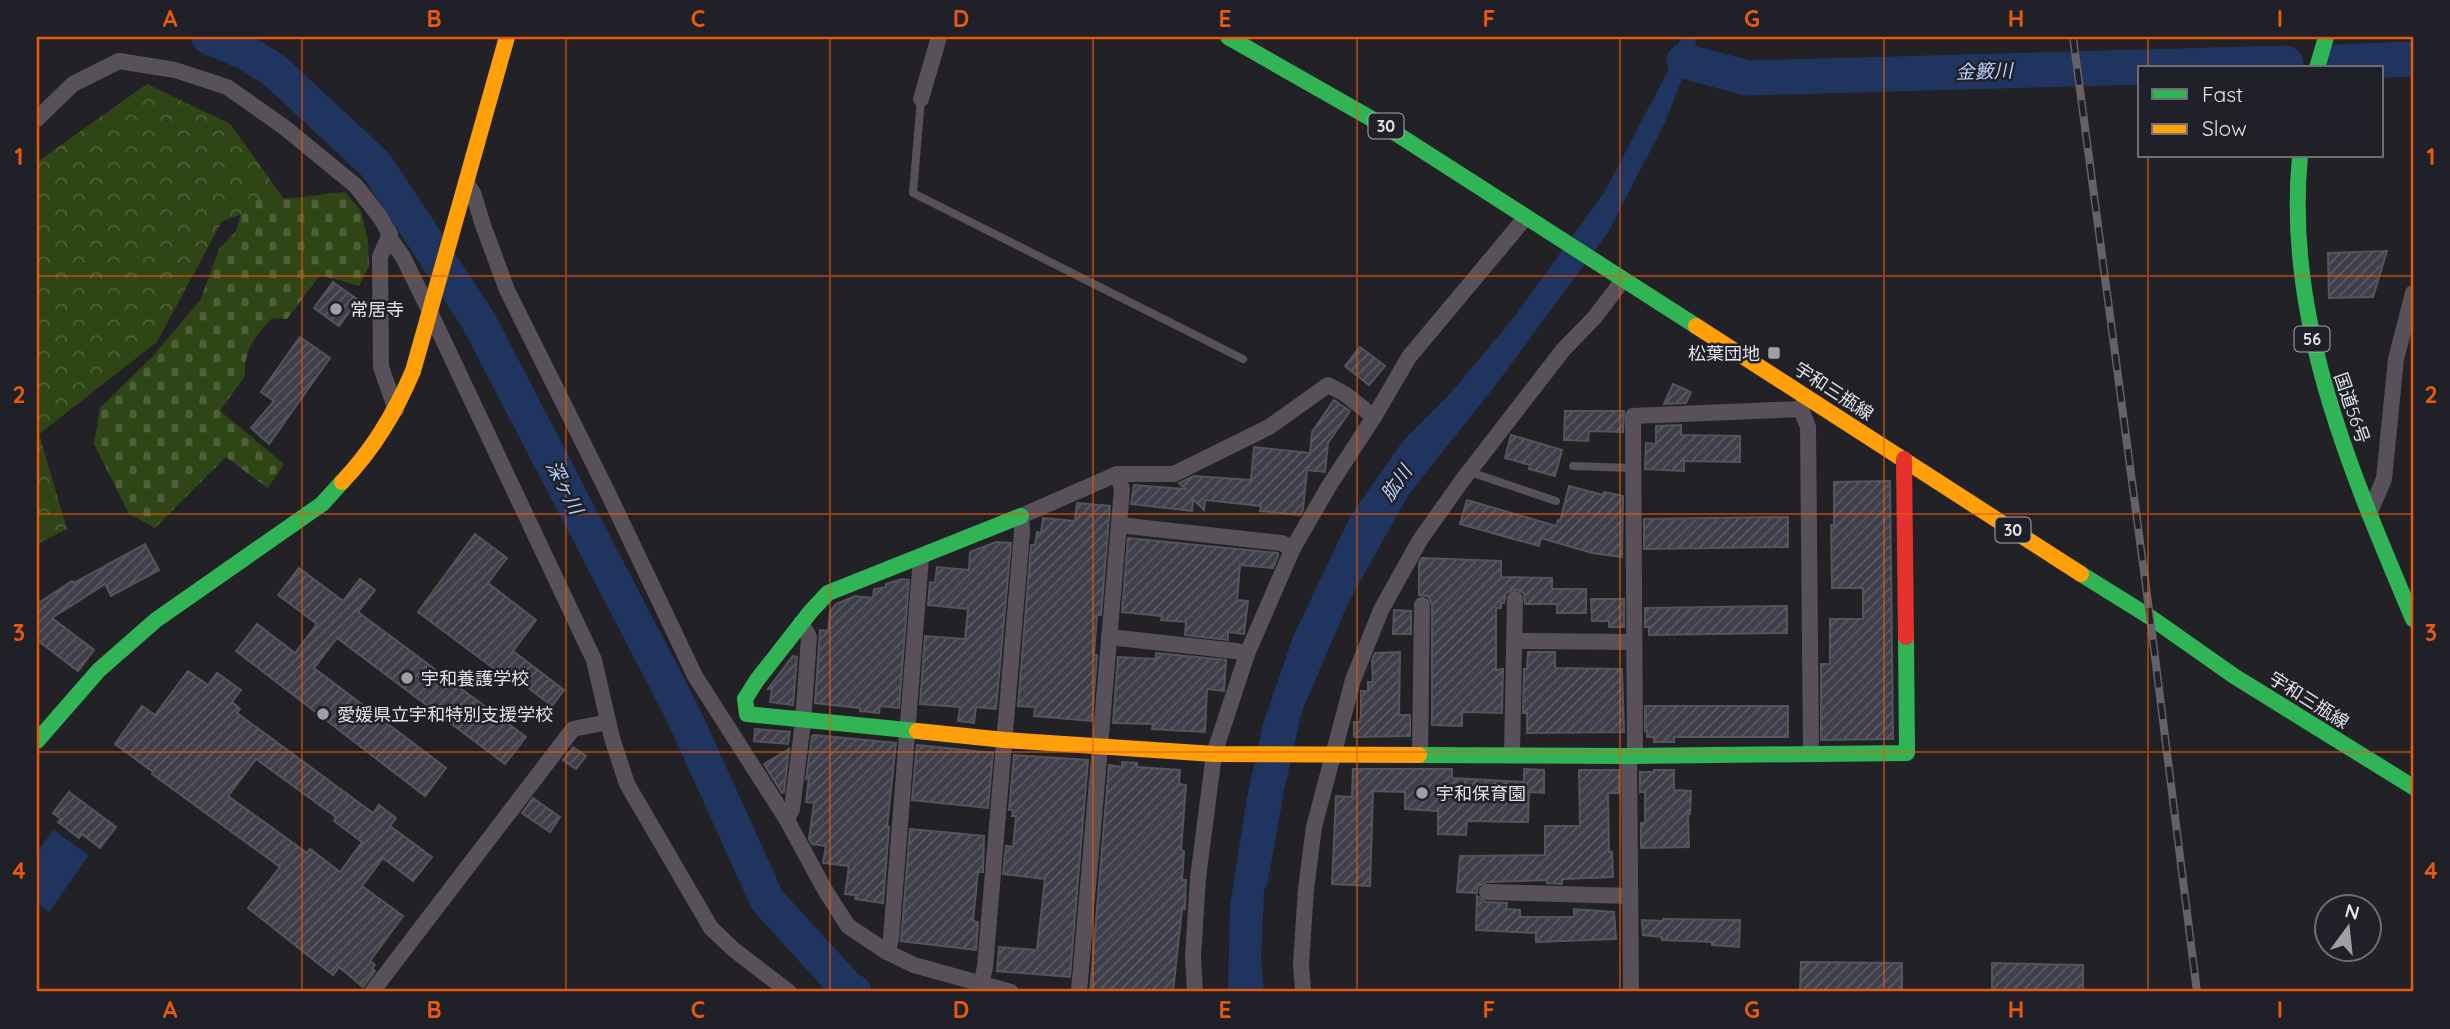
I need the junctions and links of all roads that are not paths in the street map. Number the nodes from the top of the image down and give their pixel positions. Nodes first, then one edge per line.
1 (507, 37) edge
2 (939, 37) edge
3 (1228, 37) edge
4 (2326, 37) edge
5 (2318, 66) edge
6 (921, 99) joint
7 (37, 119) edge
8 (2300, 158) edge
9 (466, 182) junction
10 (1532, 221) junction
11 (388, 236) junction
12 (1618, 277) junction
13 (2413, 293) edge
14 (430, 312) junction
15 (1243, 359) dead end
16 (1804, 403) junction
17 (396, 410) junction
18 (1374, 417) junction
19 (1904, 459) junction
20 (1573, 466) dead end
21 (1633, 468) junction
22 (1469, 472) junction
23 (1117, 474) junction
24 (1556, 501) dead end
25 (2369, 513) junction
26 (1021, 516) junction
27 (1119, 525) junction
28 (1293, 548) junction
29 (921, 557) junction
30 (1515, 600) dead end
31 (1422, 605) dead end
32 (2413, 620) edge
33 (801, 623) junction
34 (1109, 638) junction
35 (1515, 641) junction
36 (1634, 642) junction
37 (1247, 654) junction
38 (747, 714) junction
39 (608, 722) junction
40 (803, 722) junction
41 (906, 731) junction
42 (1005, 740) junction
43 (37, 741) edge
44 (736, 741) junction
45 (1099, 746) junction
46 (1811, 752) junction
47 (1329, 753) junction
48 (1214, 754) junction
49 (1420, 754) junction
50 (1512, 755) junction
51 (1632, 756) junction
52 (2413, 787) edge
53 (786, 820) junction
54 (1487, 892) dead end
55 (1630, 896) junction
56 (887, 952) junction
57 (981, 985) junction
58 (372, 992) edge
59 (789, 992) edge
60 (1011, 992) edge
61 (1079, 992) edge
62 (1195, 992) edge
63 (1303, 992) edge
64 (1631, 992) edge

1 - 9 main road
2 - 6 street
3 - 10 main road, 宇和三瓶線 / 30
4 - 5 main road
6 - 15 lane
7 - 11 street
8 - 25 main road, 国道56号 / 56
9 - 14 main road
9 - 44 street
10 - 12 main road, 宇和三瓶線 / 30
10 - 18 street
11 - 14 street
11 - 17 street
12 - 16 main road, 宇和三瓶線 / 30
12 - 22 street
13 - 25 street
14 - 17 main road
14 - 39 street
16 - 19 main road, 宇和三瓶線 / 30
16 - 21 street
16 - 46 street
17 - 43 main road
18 - 23 street
18 - 28 street
19 - 46 main road
19 - 52 main road, 宇和三瓶線 / 30
20 - 21 lane
21 - 36 street
22 - 24 lane
22 - 47 street
23 - 26 street
23 - 27 street
25 - 32 main road, 国道56号 / 56
26 - 29 main road
26 - 42 street
27 - 28 street
27 - 34 street
28 - 37 street
29 - 33 main road
29 - 41 street
30 - 35 street
31 - 49 street
33 - 38 main road
33 - 40 street
34 - 37 street
34 - 45 street
35 - 36 street
35 - 50 street
36 - 51 street
37 - 48 street
38 - 40 main road
38 - 44 street
39 - 58 street
39 - 59 street
40 - 41 main road
40 - 53 street
41 - 42 main road
41 - 56 street
42 - 45 main road
42 - 57 street
44 - 53 street
45 - 48 main road
45 - 61 street
46 - 51 main road
47 - 48 main road
47 - 49 main road
47 - 63 street
48 - 62 street
49 - 50 main road
50 - 51 main road
51 - 55 street
53 - 56 street
54 - 55 street
55 - 64 street
56 - 57 street
57 - 60 street

